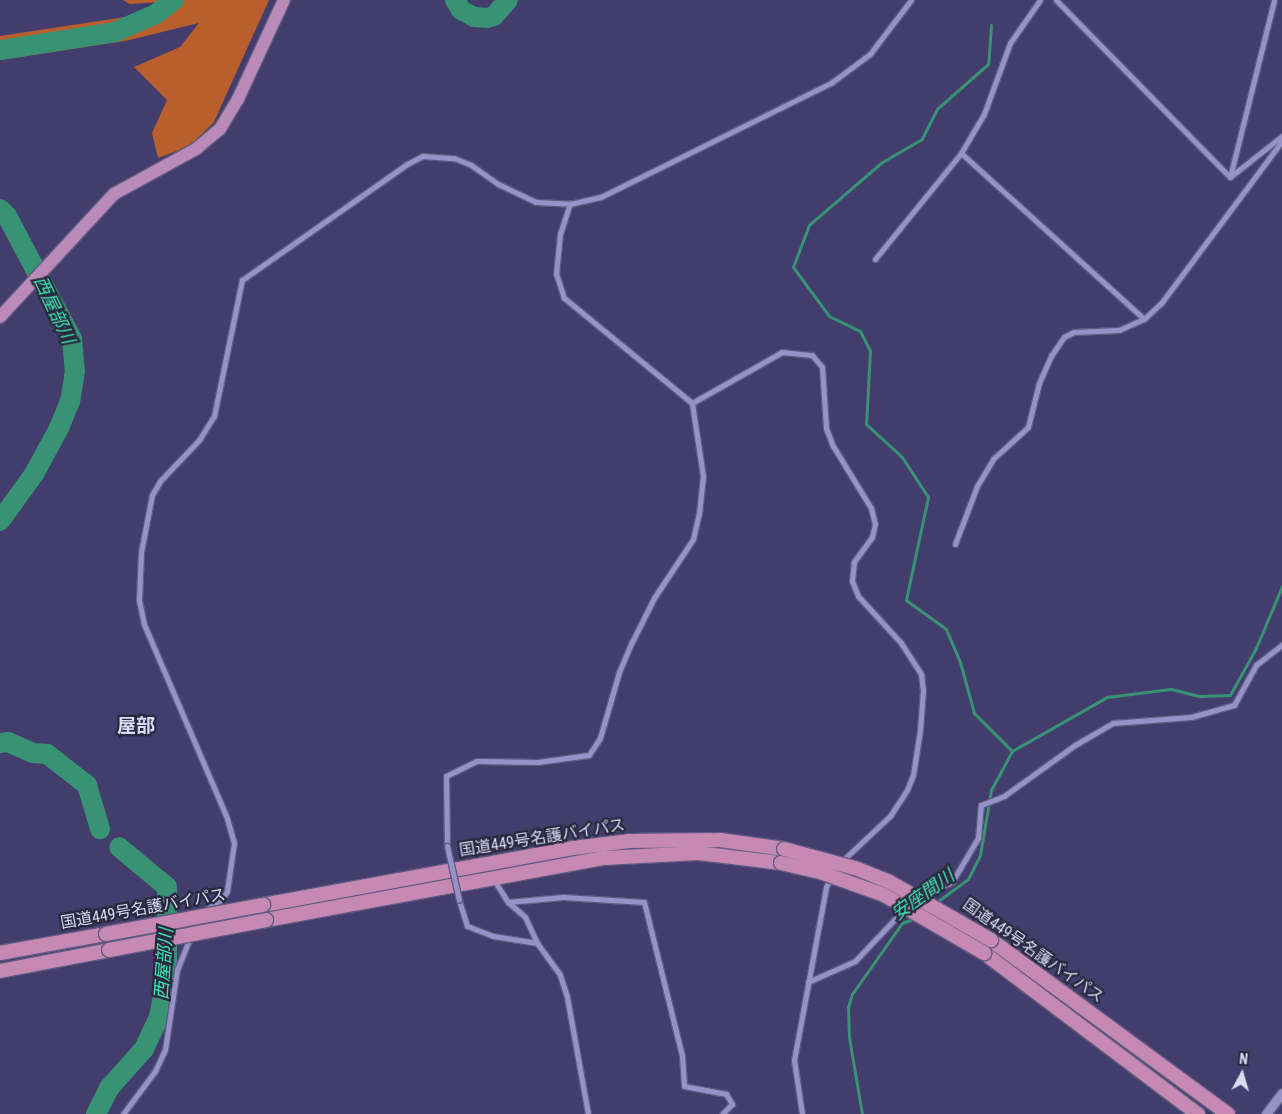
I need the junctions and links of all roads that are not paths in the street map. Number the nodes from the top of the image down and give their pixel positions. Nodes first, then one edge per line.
1 (284, 0) edge
2 (911, 0) edge
3 (1040, 0) edge
4 (1056, 0) edge
5 (1274, 0) edge
6 (1282, 136) edge
7 (1282, 141) edge
8 (961, 153) junction
9 (1230, 177) junction
10 (570, 204) junction
11 (875, 260) dead end
12 (0, 317) edge
13 (1144, 319) junction
14 (692, 403) junction
15 (955, 544) dead end
16 (1282, 645) edge
17 (492, 878) junction
18 (508, 902) junction
19 (537, 943) junction
20 (0, 953) edge
21 (0, 970) edge
22 (808, 982) junction
23 (1282, 1093) edge
24 (123, 1114) edge
25 (588, 1114) edge
26 (722, 1114) edge
27 (802, 1114) edge
28 (1198, 1114) edge
29 (1228, 1114) edge
30 (1266, 1114) edge

1 - 12 main road
2 - 10 street
3 - 8 street
4 - 9 street
5 - 9 street
6 - 9 street
7 - 13 street
8 - 11 street
8 - 13 street
10 - 14 street
10 - 24 street
13 - 15 street
14 - 19 street, bridge
14 - 22 street
16 - 22 street
17 - 18 street
17 - 21 highway, 国道449号名護バイパス, bridge
17 - 28 highway, 国道449号名護バイパス, bridge
18 - 19 street
18 - 26 street
19 - 25 street
20 - 29 highway, 国道449号名護バイパス, bridge
22 - 27 street
23 - 30 street

